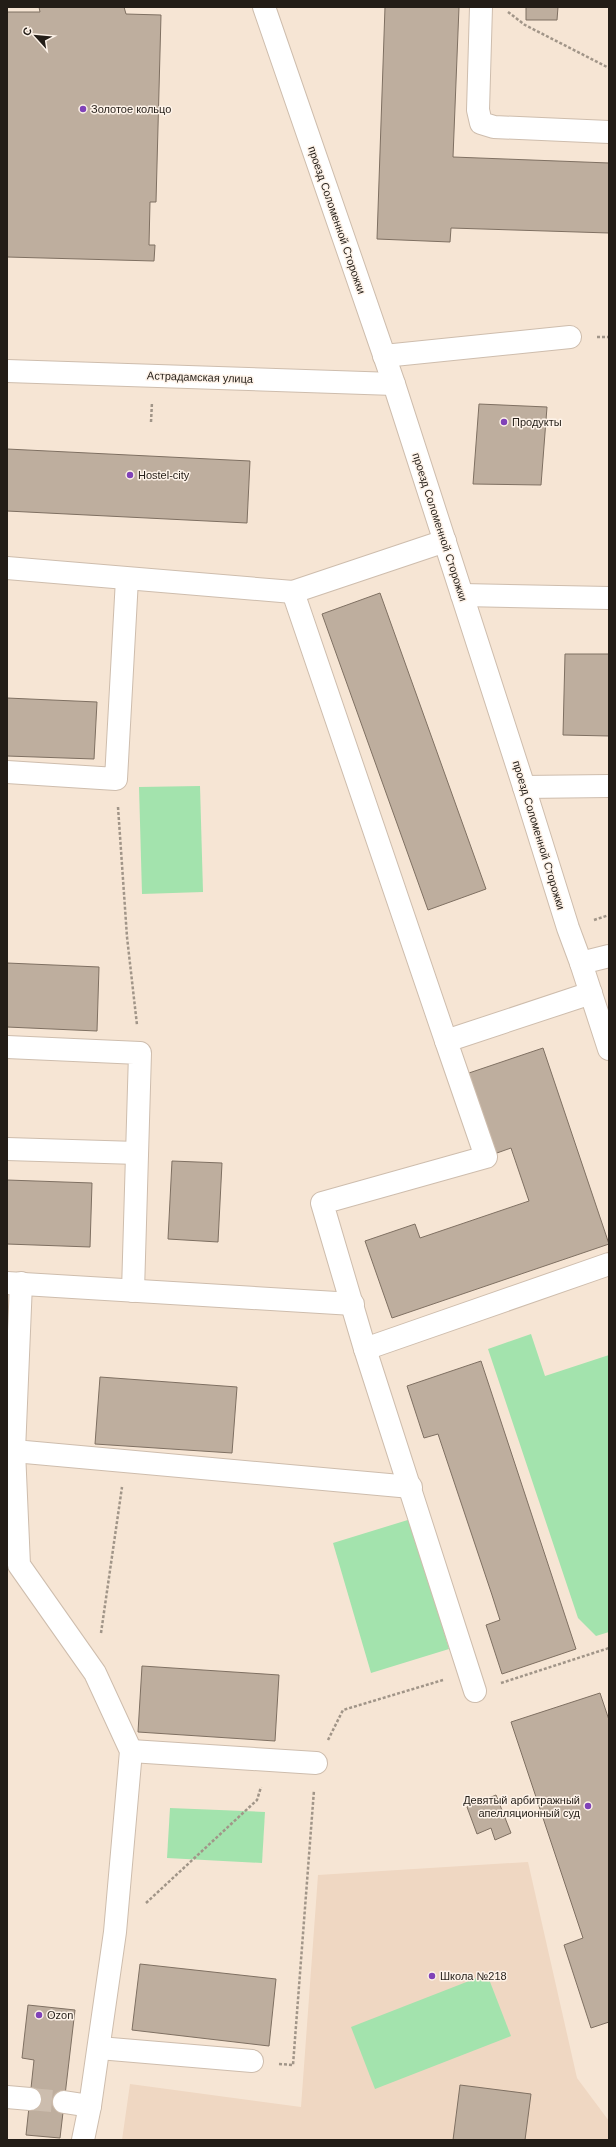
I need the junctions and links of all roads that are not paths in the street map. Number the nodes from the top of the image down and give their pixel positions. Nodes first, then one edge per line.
1 (264, 7) edge
2 (481, 7) edge
3 (609, 132) edge
4 (570, 337) dead end
5 (384, 356) junction
6 (7, 370) edge
7 (394, 384) junction
8 (445, 541) junction
9 (7, 568) edge
10 (127, 579) junction
11 (294, 592) junction
12 (462, 595) junction
13 (609, 598) edge
14 (7, 772) edge
15 (609, 786) edge
16 (524, 787) junction
17 (609, 956) edge
18 (581, 963) junction
19 (591, 994) junction
20 (446, 1041) junction
21 (7, 1047) edge
22 (609, 1049) edge
23 (7, 1149) edge
24 (137, 1153) junction
25 (609, 1264) edge
26 (14, 1283) edge
27 (133, 1291) junction
28 (353, 1304) junction
29 (364, 1349) junction
30 (14, 1451) junction
31 (410, 1487) junction
32 (472, 1682) road end
33 (131, 1752) junction
34 (316, 1763) road end
35 (98, 2048) junction
36 (252, 2061) road end
37 (7, 2097) edge
38 (30, 2099) tunnel mouth
39 (64, 2102) tunnel mouth
40 (90, 2106) junction
41 (83, 2140) edge

1 - 5 street, проезд Соломенной Сторожки
2 - 3 street
4 - 5 street
5 - 7 street, проезд Соломенной Сторожки
6 - 7 street, Астрадамская улица
7 - 8 street, проезд Соломенной Сторожки
8 - 11 street
8 - 12 street, проезд Соломенной Сторожки
9 - 10 street
10 - 11 street
10 - 14 street
11 - 20 street
12 - 13 street
12 - 16 street, проезд Соломенной Сторожки
15 - 16 street
16 - 18 street, проезд Соломенной Сторожки
17 - 18 street
18 - 19 street, проезд Соломенной Сторожки
19 - 20 street
19 - 22 street, проезд Соломенной Сторожки
20 - 28 street
21 - 24 street
23 - 24 street
24 - 27 street
25 - 29 street
26 - 27 street
26 - 30 street
27 - 28 street
28 - 29 street
29 - 31 street
30 - 31 street
30 - 33 street
31 - 32 street
33 - 34 street
33 - 35 street
35 - 36 street
35 - 40 street
37 - 38 street
39 - 40 street
40 - 41 street

